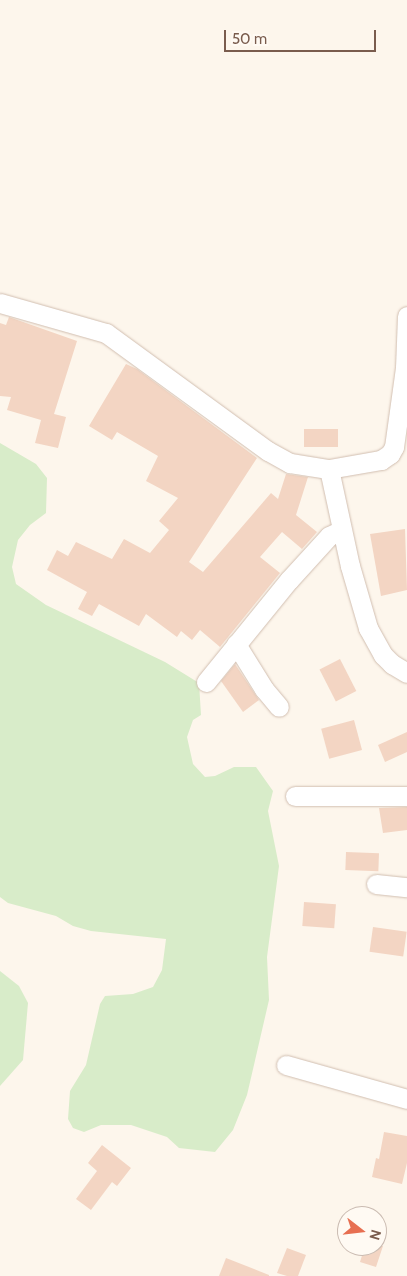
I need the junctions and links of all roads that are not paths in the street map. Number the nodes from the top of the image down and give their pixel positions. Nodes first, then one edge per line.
1 (0, 303) edge
2 (407, 316) edge
3 (329, 469) junction
4 (342, 530) junction
5 (236, 644) junction
6 (407, 674) edge
7 (206, 682) dead end
8 (279, 707) dead end
9 (295, 796) dead end
10 (407, 796) edge
11 (376, 884) dead end
12 (407, 886) edge
13 (286, 1065) dead end
14 (407, 1100) edge

1 - 3 street
2 - 3 street
3 - 4 street
4 - 5 street
4 - 6 street
5 - 7 street
5 - 8 street
9 - 10 street
11 - 12 street
13 - 14 street

